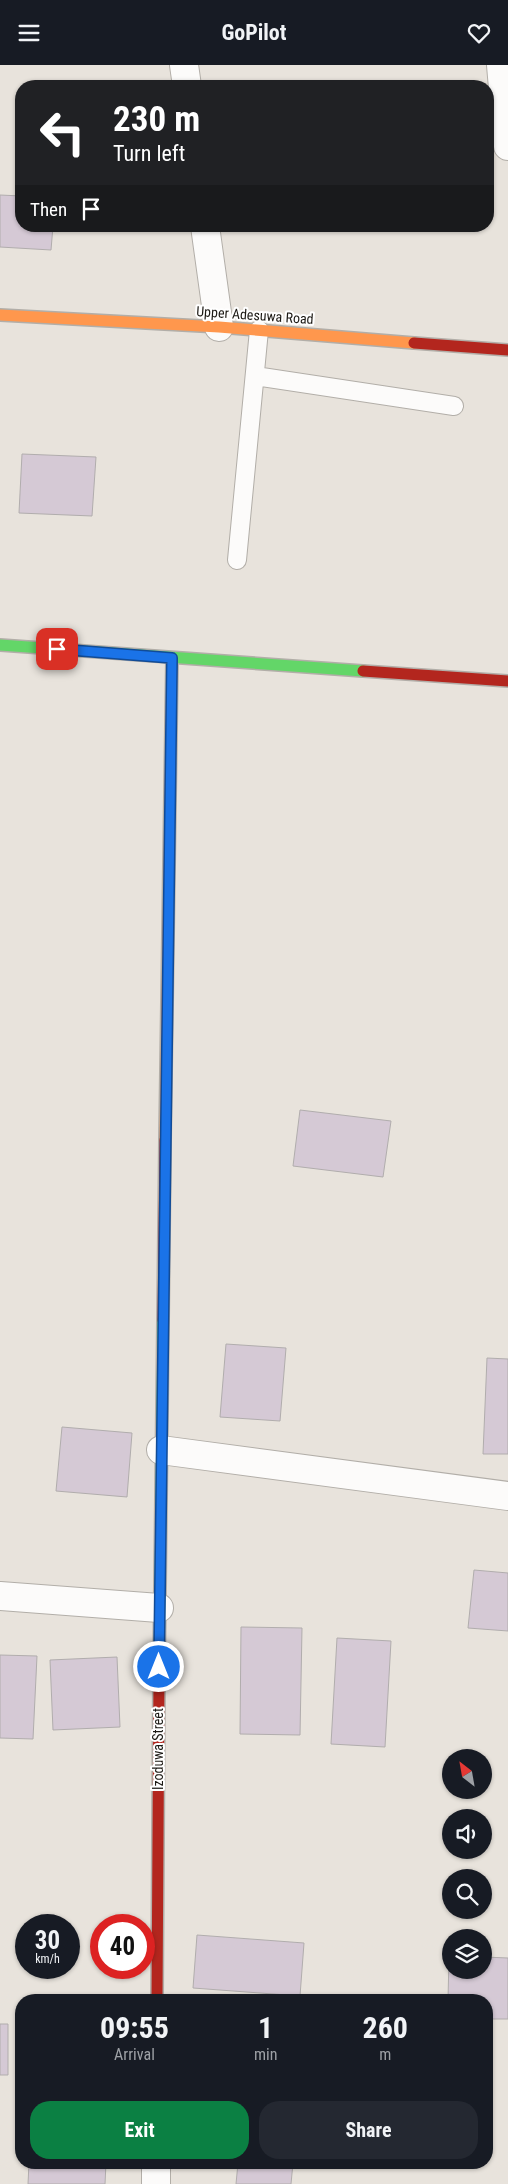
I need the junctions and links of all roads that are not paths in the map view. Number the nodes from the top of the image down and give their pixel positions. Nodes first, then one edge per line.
1 (184, 65) edge
2 (501, 65) edge
3 (186, 80) edge
4 (508, 146) edge
5 (206, 232) edge
6 (0, 315) edge
7 (219, 327) junction
8 (259, 330) junction
9 (508, 350) edge
10 (255, 376) junction
11 (454, 406) dead end
12 (237, 560) dead end
13 (0, 645) edge
14 (172, 658) junction
15 (508, 681) edge
16 (161, 1450) junction
17 (508, 1495) edge
18 (0, 1597) edge
19 (159, 1608) junction
20 (157, 1994) edge
21 (156, 2169) edge
22 (156, 2184) edge

1 - 3 street
2 - 4 street
5 - 7 street
6 - 7 street, Upper Adesuwa Road
7 - 8 street, Upper Adesuwa Road
8 - 9 street, Upper Adesuwa Road
8 - 10 lane
10 - 11 lane
10 - 12 lane
13 - 14 street
14 - 15 street
14 - 16 street, Izoduwa Street
16 - 17 street
16 - 19 street, Izoduwa Street
18 - 19 street
19 - 20 street, Izoduwa Street
21 - 22 street

